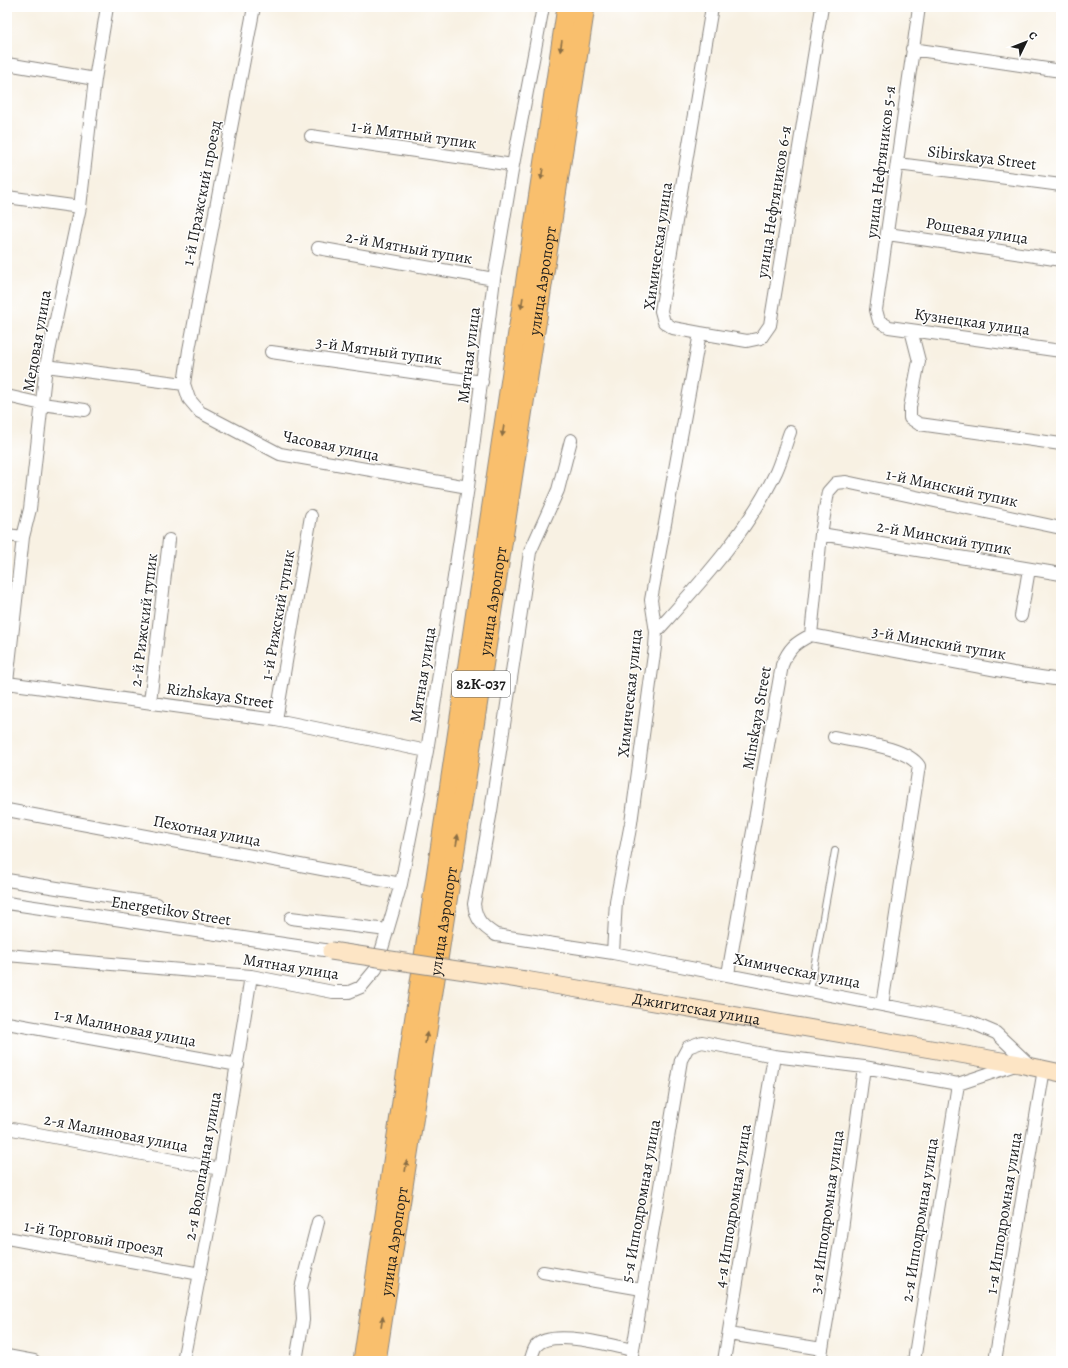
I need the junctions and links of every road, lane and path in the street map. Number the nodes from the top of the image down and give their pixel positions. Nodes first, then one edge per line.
1 (107, 7) edge
2 (254, 7) edge
3 (543, 7) edge
4 (567, 7) edge
5 (585, 7) edge
6 (712, 7) edge
7 (822, 7) edge
8 (919, 7) edge
9 (912, 49) junction
10 (7, 64) edge
11 (1061, 71) edge
12 (95, 79) junction
13 (311, 136) dead end
14 (898, 164) junction
15 (513, 165) junction
16 (1061, 185) edge
17 (7, 197) edge
18 (80, 207) junction
19 (888, 234) junction
20 (318, 248) dead end
21 (1061, 260) edge
22 (494, 279) junction
23 (879, 321) joint
24 (911, 330) junction
25 (700, 333) junction
26 (1061, 351) edge
27 (271, 352) dead end
28 (46, 366) junction
29 (482, 382) junction
30 (184, 384) junction
31 (7, 396) edge
32 (42, 404) junction
33 (85, 410) dead end
34 (790, 432) dead end
35 (571, 440) dead end
36 (1061, 444) edge
37 (468, 487) junction
38 (311, 516) dead end
39 (1061, 528) edge
40 (821, 534) junction
41 (7, 535) edge
42 (23, 538) junction
43 (169, 540) dead end
44 (1029, 569) junction
45 (1061, 574) edge
46 (1021, 616) dead end
47 (656, 632) junction
48 (811, 635) junction
49 (1061, 680) edge
50 (7, 682) edge
51 (150, 702) junction
52 (276, 720) junction
53 (834, 737) dead end
54 (427, 750) junction
55 (7, 810) edge
56 (835, 851) dead end
57 (7, 880) edge
58 (401, 884) junction
59 (7, 902) edge
60 (157, 904) dead end
61 (291, 918) dead end
62 (387, 930) junction
63 (331, 951) joint
64 (614, 953) junction
65 (7, 955) edge
66 (728, 974) junction
67 (251, 976) junction
68 (810, 990) junction
69 (882, 1005) junction
70 (7, 1023) edge
71 (774, 1056) junction
72 (238, 1065) junction
73 (864, 1067) junction
74 (1031, 1067) junction
75 (1061, 1073) edge
76 (958, 1084) junction
77 (7, 1128) edge
78 (220, 1169) junction
79 (318, 1222) dead end
80 (7, 1238) edge
81 (544, 1272) dead end
82 (200, 1274) junction
83 (642, 1289) junction
84 (728, 1334) junction
85 (822, 1349) junction
86 (632, 1355) edge
87 (7, 1356) edge
88 (34, 1361) edge
89 (184, 1361) edge
90 (296, 1361) edge
91 (363, 1361) edge
92 (376, 1361) edge
93 (530, 1361) edge
94 (724, 1361) edge
95 (820, 1361) edge
96 (914, 1361) edge
97 (995, 1361) edge

1 - 12 street, Медовая улица
2 - 30 street, 1-й Пражский проезд
3 - 15 street, Мятная улица
4 -> 91 main road, улица Аэропорт
92 -> 5 main road, улица Аэропорт / 82К-037
6 - 25 street, Химическая улица
7 - 25 street, улица Нефтяников 6-я
8 - 9 street, улица Нефтяников 5-я
9 - 11 street
9 - 14 street, улица Нефтяников 5-я
10 - 12 street
12 - 18 street, Медовая улица
13 - 15 street, 1-й Мятный тупик
14 - 16 street, Sibirskaya Street
14 - 19 street, улица Нефтяников 5-я
15 - 22 street, Мятная улица
17 - 18 street
18 - 28 street, Медовая улица
19 - 21 street, Рощевая улица
19 - 23 street, улица Нефтяников 5-я
20 - 22 street, 2-й Мятный тупик
22 - 29 street, Мятная улица
23 - 24 street, Кузнецкая улица
24 - 26 street, Кузнецкая улица
24 - 36 street
25 - 47 street, Химическая улица
27 - 29 street, 3-й Мятный тупик
28 - 30 street
28 - 32 street, Медовая улица
29 - 37 street, Мятная улица
30 - 37 street, Часовая улица
31 - 32 street
32 - 33 street
32 - 42 street, Медовая улица
34 - 47 street
35 - 64 street
37 - 54 street, Мятная улица
38 - 52 street, 1-й Рижский тупик
39 - 40 street, 1-й Минский тупик
40 - 44 street, 2-й Минский тупик
40 - 48 street
41 - 42 street
42 - 50 street, Медовая улица
43 - 51 street, 2-й Рижский тупик
44 - 45 street, 2-й Минский тупик
44 - 46 street
47 - 64 street, Химическая улица
48 - 49 street, 3-й Минский тупик
48 - 66 street, Minskaya Street
50 - 51 street, Rizhskaya Street
51 - 52 street, Rizhskaya Street
52 - 54 street, Rizhskaya Street
53 - 69 street
54 - 58 street, Мятная улица
55 - 58 street, Пехотная улица
56 - 68 lane
57 - 60 street
58 - 62 street, Мятная улица
59 - 63 street, Energetikov Street
61 - 62 street
62 - 67 street, Мятная улица
63 - 74 street, Джигитская улица, bridge
64 - 66 street, Химическая улица
65 - 67 street, Мятная улица
66 - 68 street, Химическая улица
67 - 72 street, 2-я Водопадная улица
68 - 69 street, Химическая улица
69 - 74 street, Химическая улица
70 - 72 street, 1-я Малиновая улица
71 - 73 street
71 - 83 street, 5-я Ипподромная улица
71 - 84 street, 4-я Ипподромная улица
72 - 78 street, 2-я Водопадная улица
73 - 76 street
73 - 85 street, 3-я Ипподромная улица
74 - 75 street, Джигитская улица
74 - 76 street
74 - 97 street, 1-я Ипподромная улица
76 - 96 street, 2-я Ипподромная улица
77 - 78 street, 2-я Малиновая улица
78 - 82 street, 2-я Водопадная улица
79 - 90 street
80 - 82 street, 1-й Торговый проезд
81 - 83 street
82 - 89 street, 2-я Водопадная улица
83 - 86 street, 5-я Ипподромная улица
84 - 85 street
84 - 94 street, 4-я Ипподромная улица
85 - 95 street, 3-я Ипподромная улица
86 - 93 street
87 - 88 street

